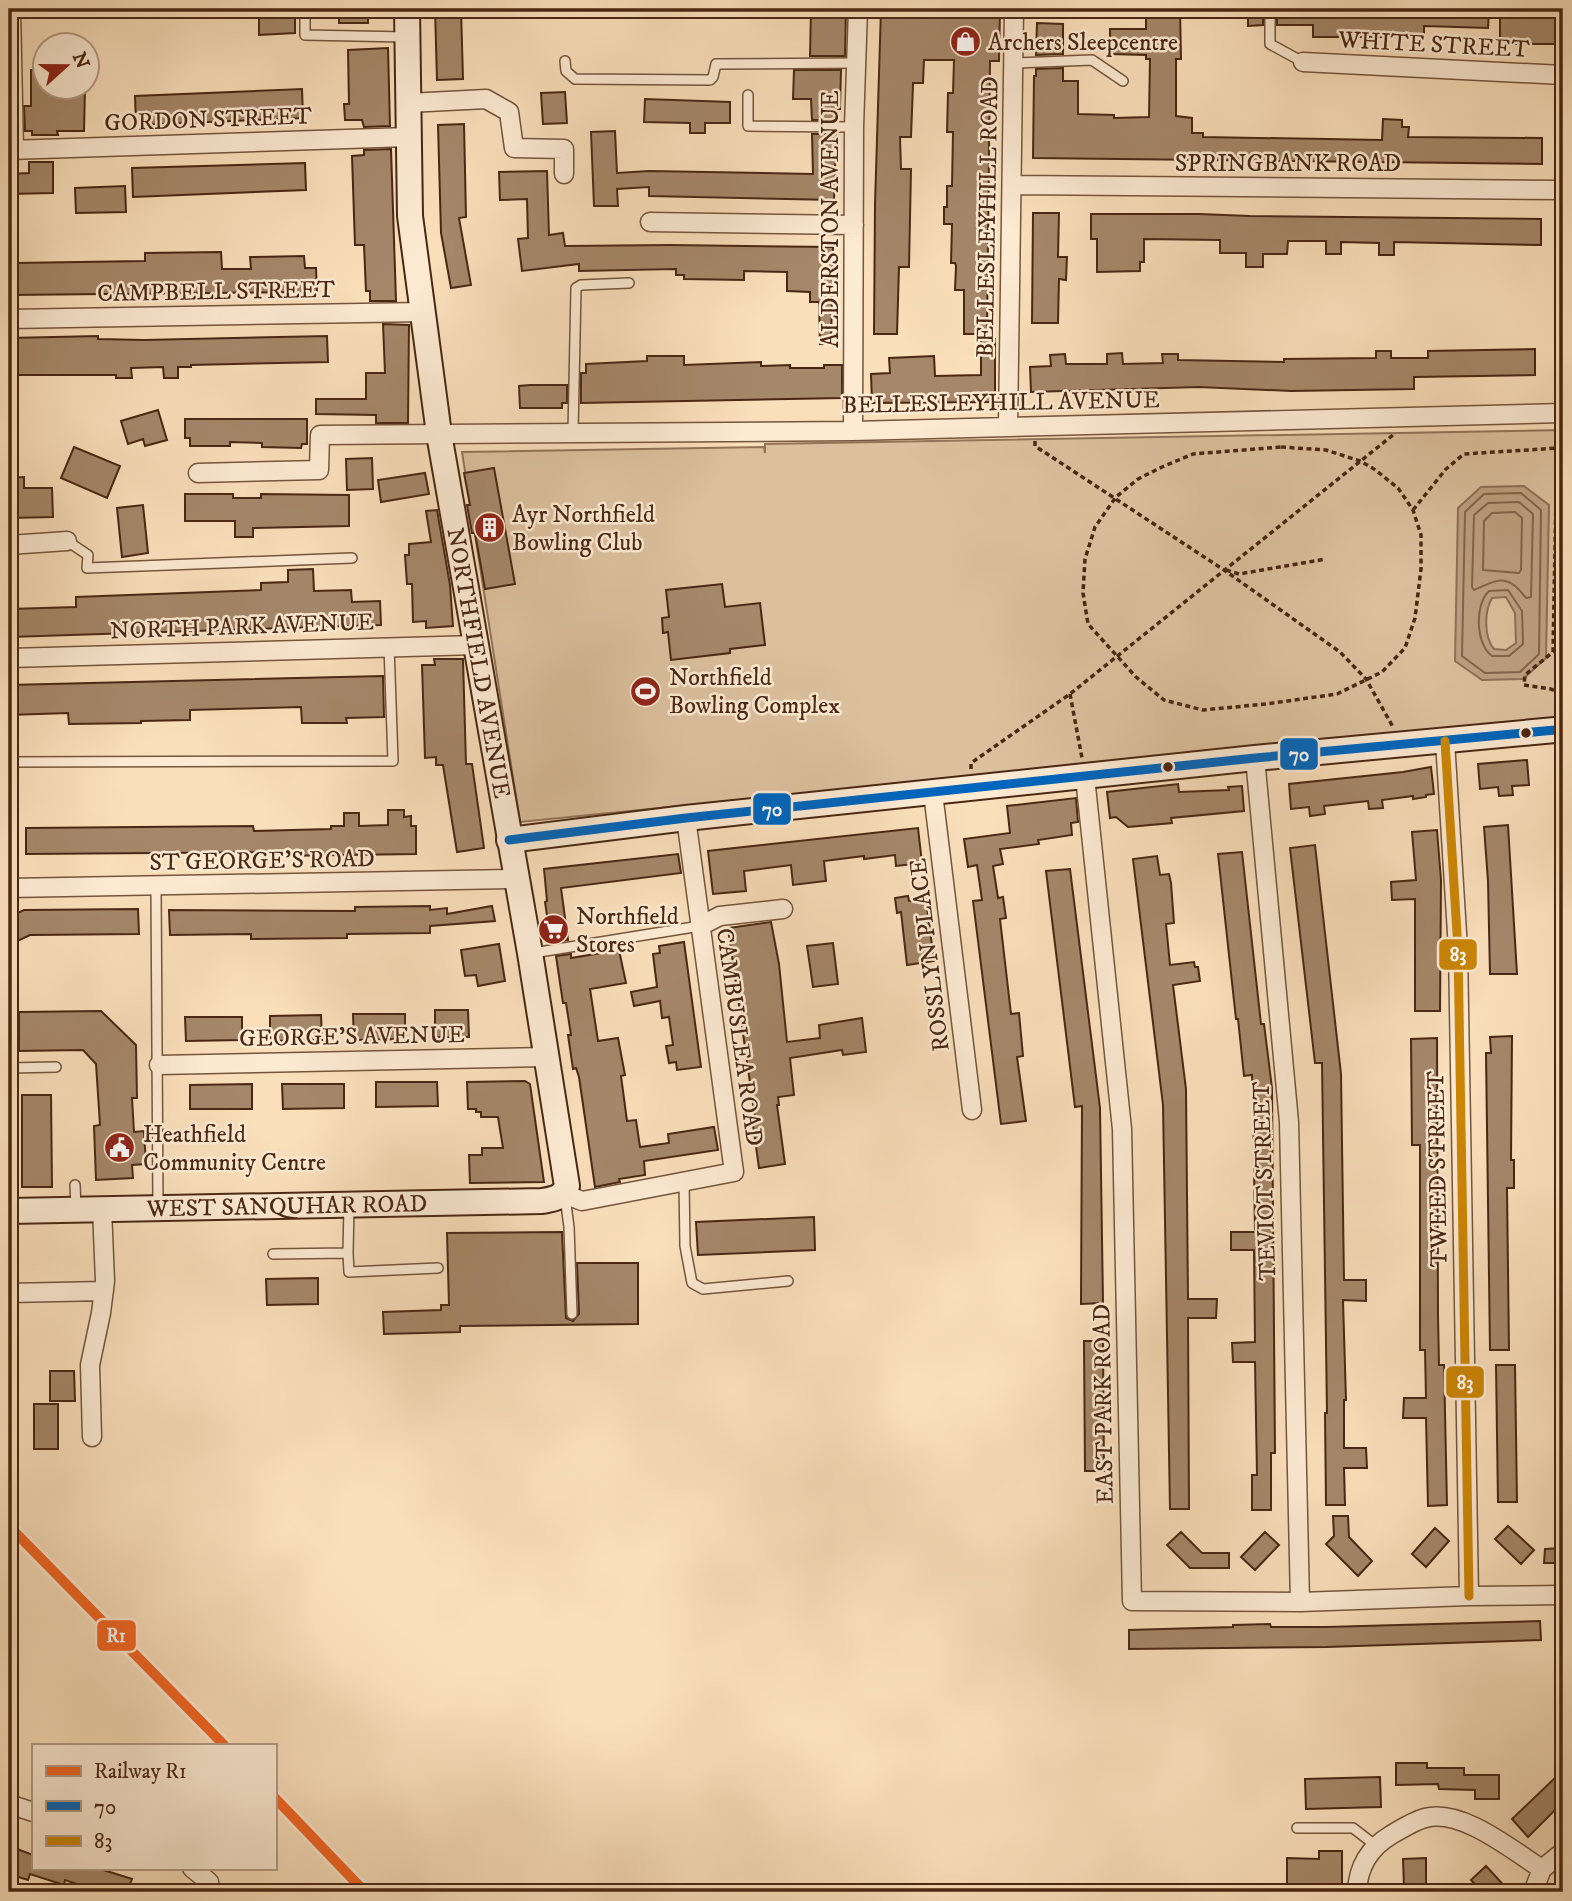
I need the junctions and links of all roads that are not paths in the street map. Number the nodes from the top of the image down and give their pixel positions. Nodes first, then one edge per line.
1 (11, 9) edge
2 (305, 9) edge
3 (407, 9) edge
4 (858, 9) edge
5 (1045, 9) edge
6 (1270, 9) edge
7 (1014, 10) edge
8 (407, 37) junction
9 (565, 61) dead end
10 (1303, 62) joint
11 (856, 64) junction
12 (1013, 64) junction
13 (1563, 75) edge
14 (1123, 81) dead end
15 (748, 95) dead end
16 (408, 103) junction
17 (854, 127) junction
18 (409, 137) junction
19 (11, 150) edge
20 (565, 174) dead end
21 (1012, 185) junction
22 (1563, 190) edge
23 (650, 222) dead end
24 (854, 225) junction
25 (629, 283) dead end
26 (424, 312) junction
27 (9, 319) edge
28 (1563, 413) edge
29 (1009, 426) junction
30 (853, 430) junction
31 (573, 432) junction
32 (439, 434) junction
33 (198, 473) dead end
34 (67, 541) joint
35 (9, 545) edge
36 (352, 558) dead end
37 (477, 645) junction
38 (389, 646) junction
39 (9, 659) edge
40 (1563, 732) edge
41 (1446, 741) junction
42 (1255, 758) junction
43 (9, 762) edge
44 (1085, 777) junction
45 (933, 793) junction
46 (686, 818) junction
47 (509, 840) junction
48 (516, 879) junction
49 (156, 886) junction
50 (9, 888) edge
51 (783, 909) dead end
52 (700, 926) junction
53 (530, 953) junction
54 (546, 1057) junction
55 (159, 1065) junction
56 (56, 1067) dead end
57 (9, 1068) edge
58 (972, 1110) dead end
59 (75, 1185) dead end
60 (684, 1185) junction
61 (564, 1194) junction
62 (349, 1205) junction
63 (158, 1208) junction
64 (102, 1209) junction
65 (76, 1210) junction
66 (9, 1211) edge
67 (348, 1253) junction
68 (273, 1254) dead end
69 (438, 1268) dead end
70 (789, 1280) dead end
71 (104, 1291) junction
72 (9, 1293) edge
73 (572, 1314) dead end
74 (92, 1437) dead end
75 (1563, 1595) edge
76 (1469, 1596) junction
77 (1300, 1602) junction
78 (9, 1804) edge
79 (32, 1812) edge
80 (1297, 1828) dead end
81 (1375, 1845) junction
82 (1562, 1853) edge
83 (1542, 1869) junction
84 (194, 1870) edge
85 (210, 1887) edge
86 (1357, 1892) edge
87 (1533, 1892) edge

1 - 19 street
2 - 8 lane
3 - 8 street, NORTHFIELD AVENUE
4 - 11 street, ALDERSTON AVENUE
5 - 7 lane
6 - 10 lane
7 - 12 street, BELLESLEYHILL ROAD
8 - 16 street, NORTHFIELD AVENUE
9 - 11 lane
10 - 13 street, WHITE STREET
11 - 17 street, ALDERSTON AVENUE
12 - 14 lane
12 - 21 street, BELLESLEYHILL ROAD
15 - 17 lane
16 - 18 street, NORTHFIELD AVENUE
16 - 20 street
17 - 24 street, ALDERSTON AVENUE
18 - 19 street, GORDON STREET
18 - 26 street, NORTHFIELD AVENUE
21 - 22 street, SPRINGBANK ROAD
21 - 29 street, BELLESLEYHILL ROAD
23 - 24 street
24 - 30 street, ALDERSTON AVENUE
25 - 31 lane
26 - 27 street, CAMPBELL STREET
26 - 32 street, NORTHFIELD AVENUE
28 - 29 street, BELLESLEYHILL AVENUE
29 - 30 street, BELLESLEYHILL AVENUE
30 - 31 street, BELLESLEYHILL AVENUE
31 - 32 street, BELLESLEYHILL AVENUE
32 - 33 street, BELLESLEYHILL AVENUE
32 - 37 street, NORTHFIELD AVENUE
34 - 35 street
34 - 36 lane
37 - 38 street, NORTH PARK AVENUE
37 - 47 street, NORTHFIELD AVENUE
38 - 39 street, NORTH PARK AVENUE
38 - 43 lane
40 - 41 street
41 - 42 street
41 - 76 street, TWEED STREET
42 - 44 street
42 - 77 street, TEVIOT STREET
44 - 45 street
44 - 77 street, EAST PARK ROAD
45 - 46 street
45 - 58 street, ROSSLYN PLACE
46 - 47 street
46 - 52 street, CAMBUSLEA ROAD
47 - 48 street, NORTHFIELD AVENUE
48 - 49 street, ST GEORGE'S ROAD
48 - 53 street, NORTHFIELD AVENUE
49 - 50 street, ST GEORGE'S ROAD
49 - 55 lane
51 - 52 street
52 - 53 lane
52 - 60 street, CAMBUSLEA ROAD
53 - 54 street, NORTHFIELD AVENUE
54 - 55 street, GEORGE'S AVENUE
54 - 61 street, NORTHFIELD AVENUE
55 - 63 lane
56 - 57 lane
59 - 65 lane
60 - 61 street, CAMBUSLEA ROAD
60 - 70 lane
61 - 62 street, WEST SANQUHAR ROAD
61 - 73 lane, NORTHFIELD AVENUE
62 - 63 street, WEST SANQUHAR ROAD
62 - 67 lane
63 - 64 street, WEST SANQUHAR ROAD
64 - 65 street, WEST SANQUHAR ROAD
64 - 71 street
65 - 66 street, WEST SANQUHAR ROAD
67 - 68 lane
67 - 69 lane
71 - 72 street
71 - 74 street
75 - 76 street, EAST PARK ROAD
76 - 77 street, EAST PARK ROAD
78 - 79 street
80 - 81 lane
81 - 83 street
81 - 86 street
82 - 83 street
83 - 87 street
84 - 85 street

